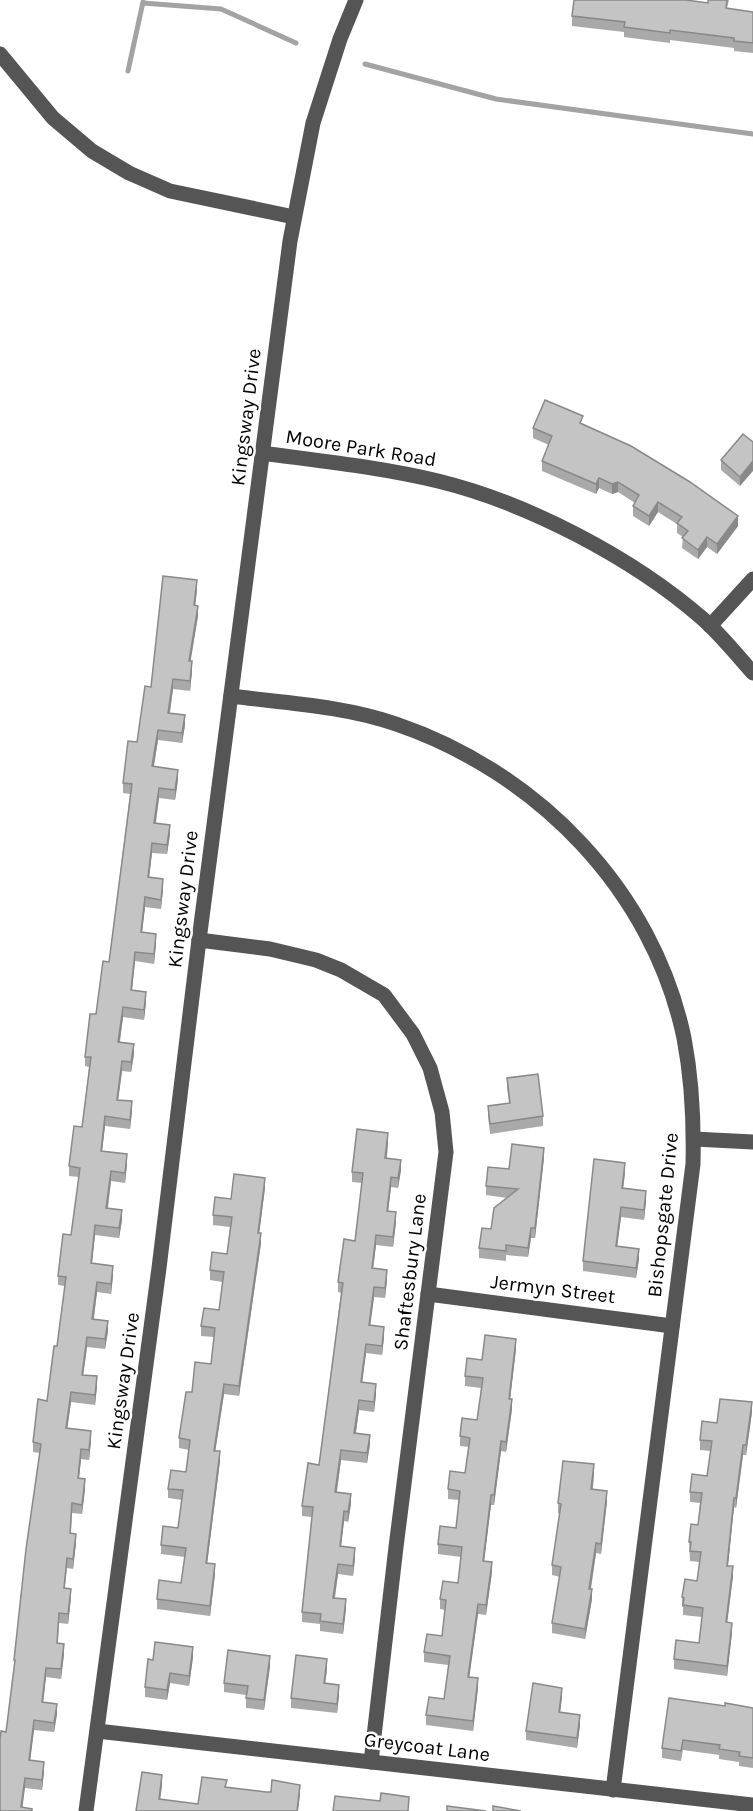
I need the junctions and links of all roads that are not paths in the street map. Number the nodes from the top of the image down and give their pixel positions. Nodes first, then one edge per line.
1 (356, 0) edge
2 (0, 54) edge
3 (294, 217) junction
4 (262, 453) junction
5 (753, 579) edge
6 (710, 626) junction
7 (753, 673) edge
8 (231, 696) junction
9 (199, 940) junction
10 (694, 1139) junction
11 (753, 1142) edge
12 (428, 1294) junction
13 (672, 1326) junction
14 (97, 1731) junction
15 (371, 1762) junction
16 (613, 1790) junction
17 (753, 1805) edge
18 (86, 1811) edge

1 - 3 street, Kingsway Drive
2 - 3 street
3 - 4 street, Kingsway Drive
4 - 6 street, Moore Park Road
4 - 8 street, Kingsway Drive
5 - 6 street
6 - 7 street, Moore Park Road
8 - 9 street, Kingsway Drive
8 - 10 street, Bishopsgate Drive
9 - 12 street, Shaftesbury Lane
9 - 14 street, Kingsway Drive
10 - 11 street
10 - 13 street, Bishopsgate Drive
12 - 13 street, Jermyn Street
12 - 15 street, Shaftesbury Lane
13 - 16 street, Bishopsgate Drive
14 - 15 street, Greycoat Lane
14 - 18 street, Kingsway Drive
15 - 16 street, Greycoat Lane
16 - 17 street, Greycoat Lane

